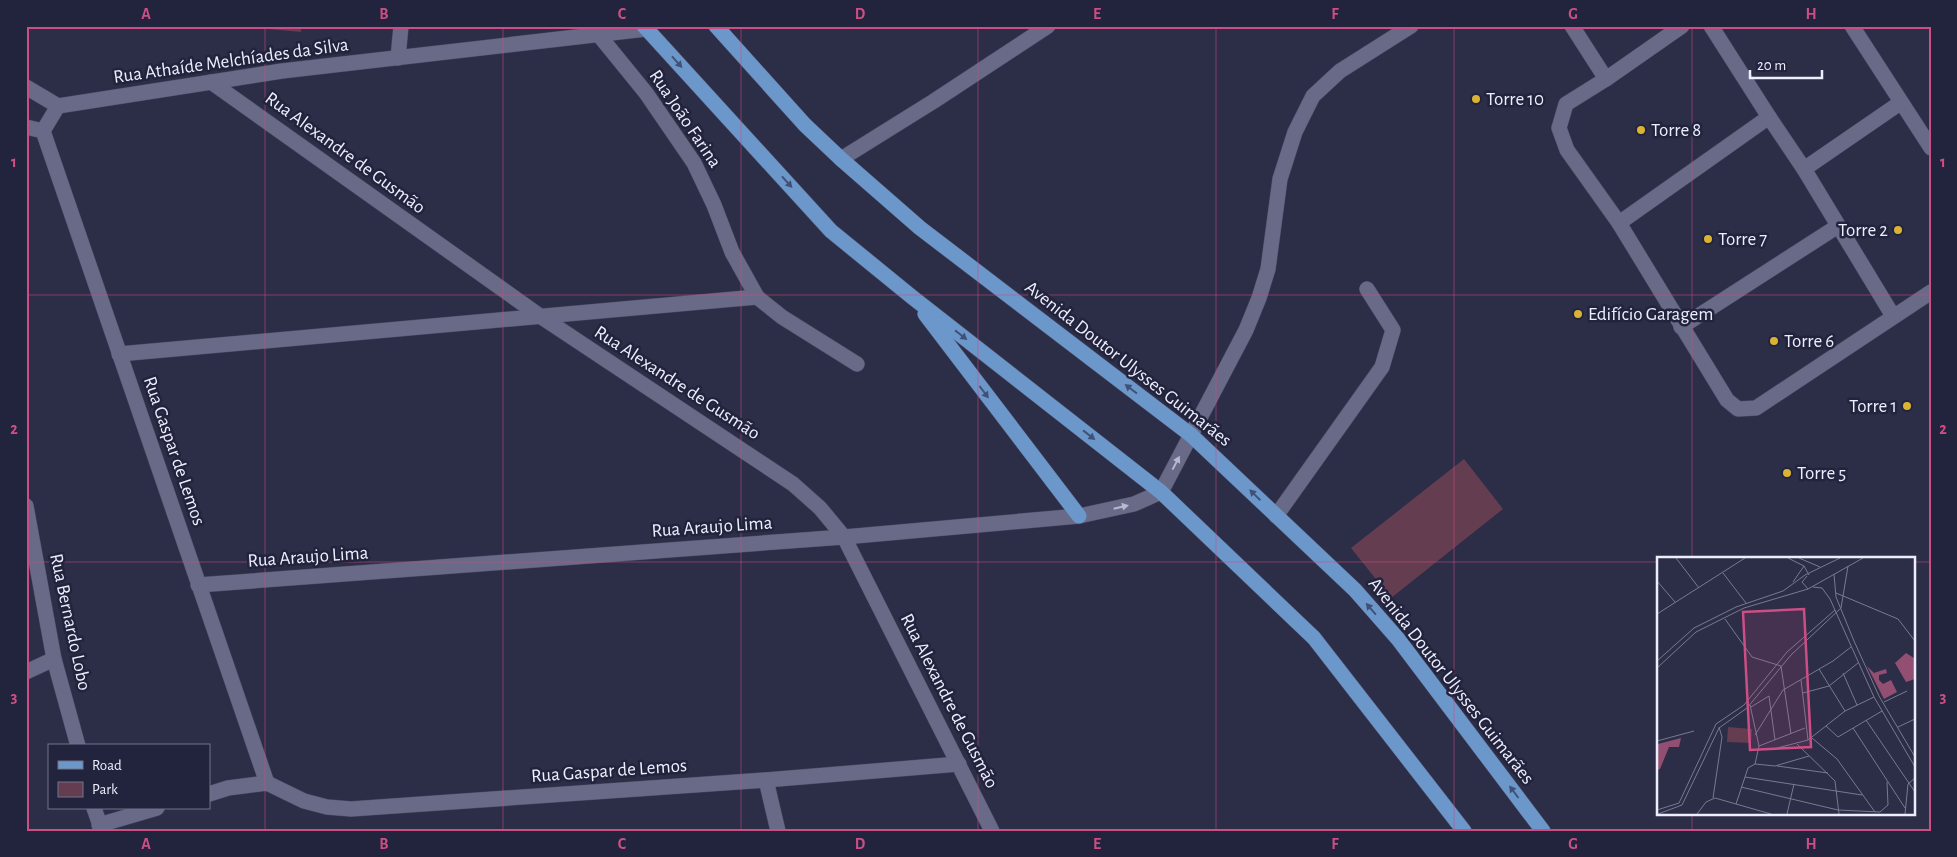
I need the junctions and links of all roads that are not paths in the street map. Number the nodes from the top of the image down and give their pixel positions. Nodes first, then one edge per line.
1 (401, 26) edge
2 (716, 26) edge
3 (1048, 26) edge
4 (1411, 26) edge
5 (1572, 26) edge
6 (1682, 26) edge
7 (1711, 26) edge
8 (1852, 26) edge
9 (645, 27) edge
10 (594, 30) edge
11 (398, 58) junction
12 (1606, 79) junction
13 (211, 82) junction
14 (26, 87) edge
15 (1900, 102) junction
16 (58, 106) junction
17 (1769, 117) junction
18 (26, 127) edge
19 (43, 131) junction
20 (1931, 148) edge
21 (841, 159) junction
22 (1804, 169) junction
23 (1619, 223) junction
24 (1838, 226) junction
25 (1368, 289) dead end
26 (1931, 292) edge
27 (757, 297) junction
28 (912, 297) junction
29 (540, 316) junction
30 (1893, 316) junction
31 (1681, 327) junction
32 (119, 354) junction
33 (857, 364) dead end
34 (1191, 435) junction
35 (1161, 492) junction
36 (26, 506) edge
37 (1079, 516) junction
38 (1276, 516) junction
39 (844, 537) junction
40 (198, 585) junction
41 (54, 658) junction
42 (26, 672) edge
43 (77, 744) edge
44 (959, 764) junction
45 (766, 780) junction
46 (267, 783) junction
47 (210, 794) edge
48 (95, 810) edge
49 (151, 810) edge
50 (100, 828) edge
51 (778, 831) edge
52 (992, 831) edge
53 (1464, 831) edge
54 (1543, 831) edge

1 - 11 street
2 - 21 main road, Avenida Doutor Ulysses Guimarães
3 - 21 street
4 - 34 street
5 - 12 street
6 - 12 street
7 - 17 street
8 - 15 street
9 - 10 street, Rua Athaíde Melchíades da Silva
9 -> 28 main road
10 - 11 street, Rua Athaíde Melchíades da Silva
10 - 27 street, Rua João Farina
11 - 13 street, Rua Athaíde Melchíades da Silva
12 - 23 street
13 - 16 street, Rua Athaíde Melchíades da Silva
13 - 29 street, Rua Alexandre de Gusmão
14 - 16 street
15 - 20 street
15 - 22 street
16 - 19 street
17 - 22 street
17 - 23 street
18 - 19 street
19 - 32 street, Rua Gaspar de Lemos
34 -> 21 main road, Avenida Doutor Ulysses Guimarães
22 - 24 street
23 - 31 street
24 - 30 street
24 - 31 street
25 - 38 street
26 - 30 street
27 - 29 street
27 - 33 street
28 -> 35 main road
28 -> 37 main road
29 - 32 street
29 - 39 street, Rua Alexandre de Gusmão
30 - 31 street
32 - 40 street, Rua Gaspar de Lemos
35 -> 34 street
38 -> 34 main road, Avenida Doutor Ulysses Guimarães
37 -> 35 street, Rua Araujo Lima
35 - 53 main road
36 - 41 street, Rua Bernardo Lobo
37 - 39 street, Rua Araujo Lima
54 -> 38 main road, Avenida Doutor Ulysses Guimarães
39 - 40 street, Rua Araujo Lima
39 - 44 street, Rua Alexandre de Gusmão
40 - 46 street, Rua Gaspar de Lemos
41 - 42 street
41 - 43 street, Rua Bernardo Lobo
44 - 45 street, Rua Gaspar de Lemos
44 - 52 street, Rua Alexandre de Gusmão
45 - 46 street, Rua Gaspar de Lemos
45 - 51 street
46 - 47 street
48 - 50 street
49 - 50 street

